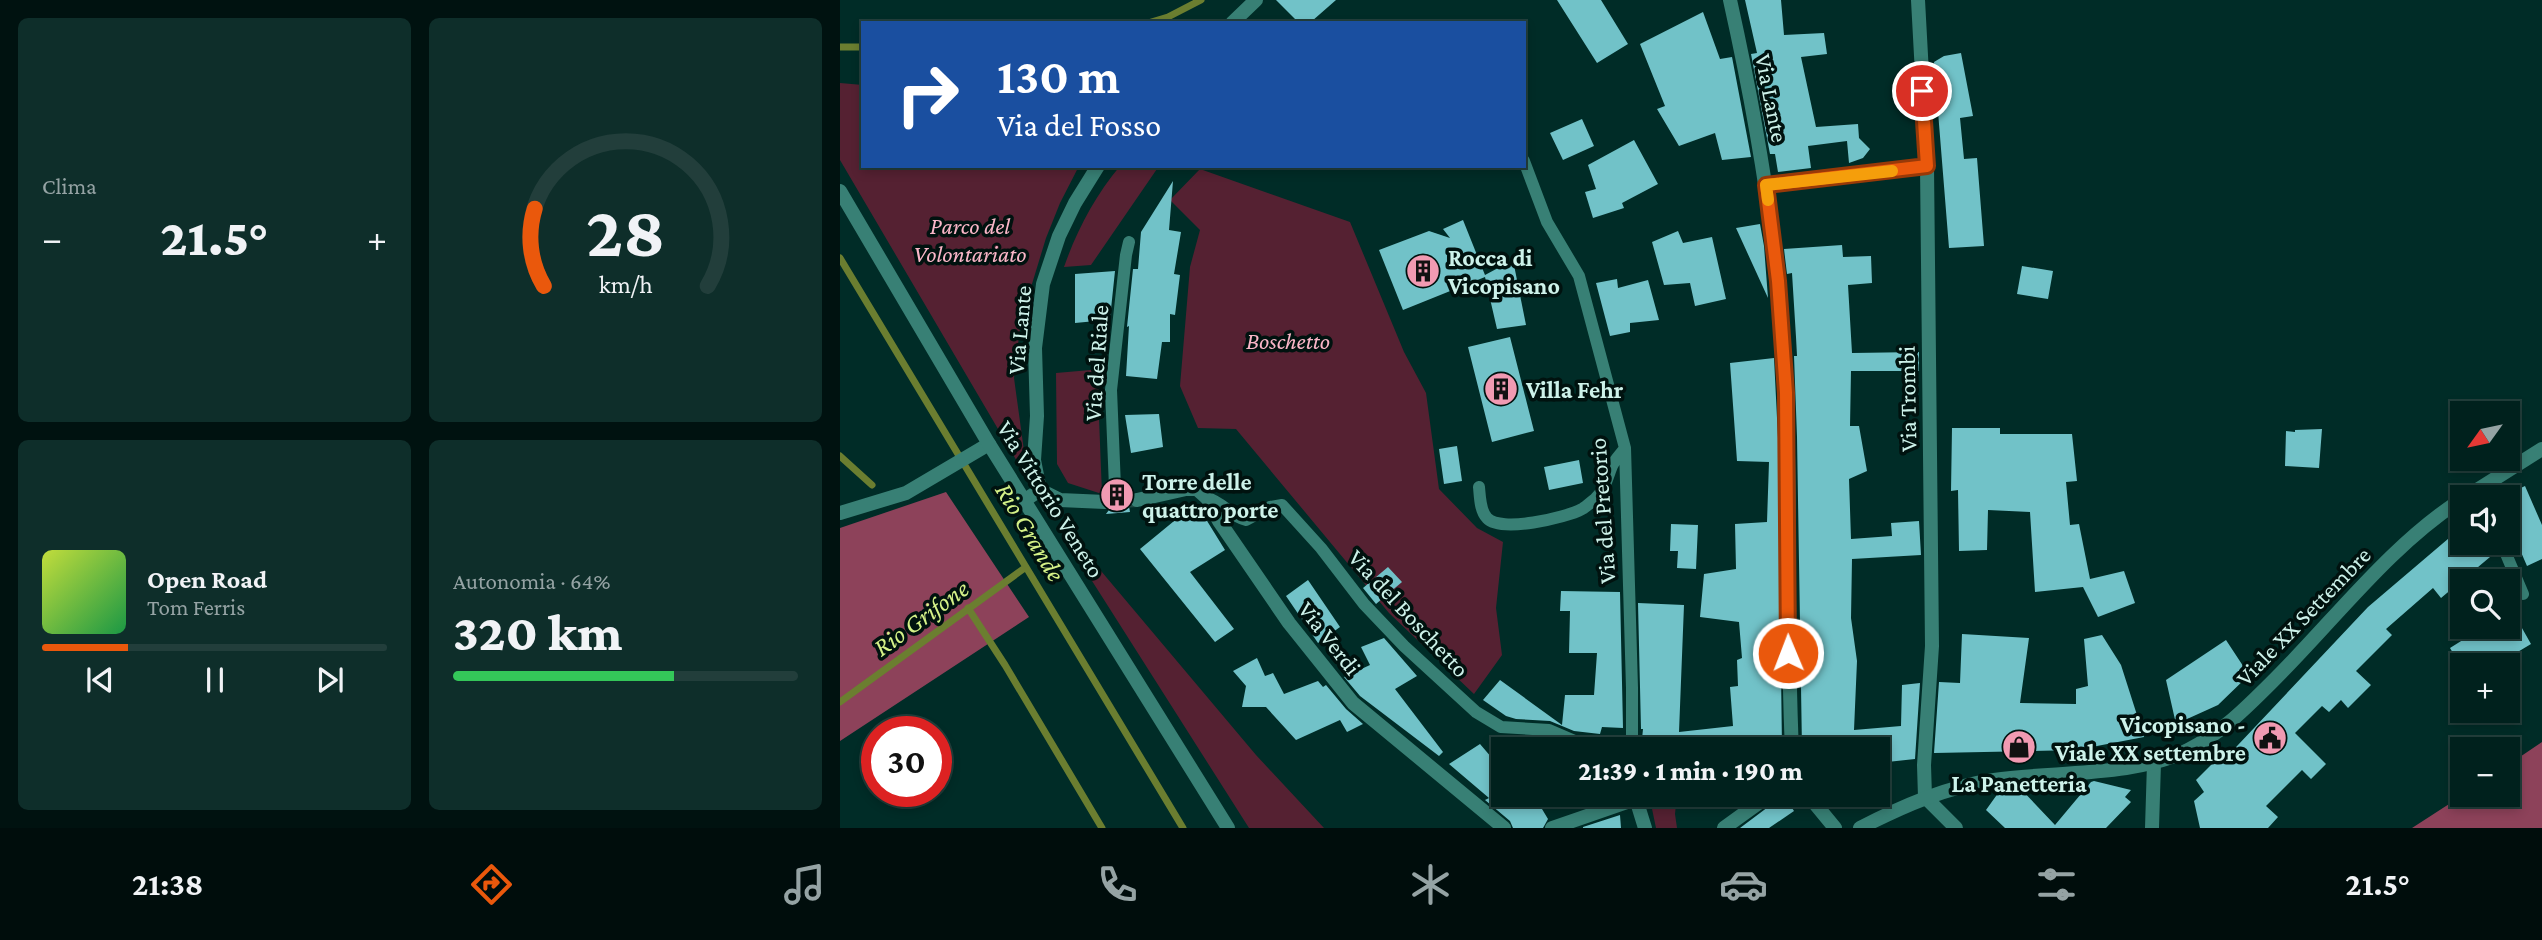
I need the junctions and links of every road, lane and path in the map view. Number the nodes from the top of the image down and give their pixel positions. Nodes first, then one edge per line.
1 (1256, 0) edge
2 (1730, 0) edge
3 (1918, 0) edge
4 (1234, 21) edge
5 (1526, 166) edge
6 (1927, 166) junction
7 (1097, 168) edge
8 (1766, 185) junction
9 (840, 191) edge
10 (1129, 243) dead end
11 (989, 444) junction
12 (1625, 448) junction
13 (2542, 449) edge
14 (2488, 485) edge
15 (1479, 487) dead end
16 (1115, 488) dead end
17 (1040, 490) junction
18 (1207, 498) junction
19 (1025, 500) junction
20 (1137, 500) tunnel mouth
21 (1105, 502) tunnel mouth
22 (2450, 507) edge
23 (840, 513) edge
24 (2506, 555) edge
25 (2523, 594) dead end
26 (1564, 737) edge
27 (1632, 737) edge
28 (1792, 737) edge
29 (2154, 763) junction
30 (1924, 797) junction
31 (1609, 807) edge
32 (1639, 807) edge
33 (1753, 807) edge
34 (1818, 807) edge
35 (1228, 828) edge
36 (1504, 828) edge
37 (1552, 828) edge
38 (1645, 828) edge
39 (1724, 828) edge
40 (1835, 828) edge
41 (1860, 828) edge
42 (1956, 828) edge
43 (2152, 828) edge

1 - 4 street
2 - 8 street, Via Lante
3 - 6 street, Via Trombi
5 - 12 lane, Via del Pretorio
6 - 8 street
6 - 30 street, Via Trombi
7 - 17 street, Via Lante
8 - 28 street, Via Lante
9 - 11 street, Via Vittorio Veneto
10 - 16 lane, Via del Riale
11 - 19 street, Via Vittorio Veneto
11 - 23 street
12 - 15 lane
12 - 27 lane, Via del Pretorio
13 - 14 street, Viale XX Settembre
17 - 19 street
17 - 21 street
18 - 20 street
18 - 26 lane, Via del Boschetto
18 - 36 street, Via Verdi
19 - 35 street, Via Vittorio Veneto
22 - 29 street, Viale XX Settembre
24 - 25 lane
29 - 30 street, Viale XX Settembre
29 - 43 street
30 - 41 street, Viale XX Settembre
30 - 42 street
31 - 37 street
32 - 38 street
33 - 39 street
34 - 40 street

